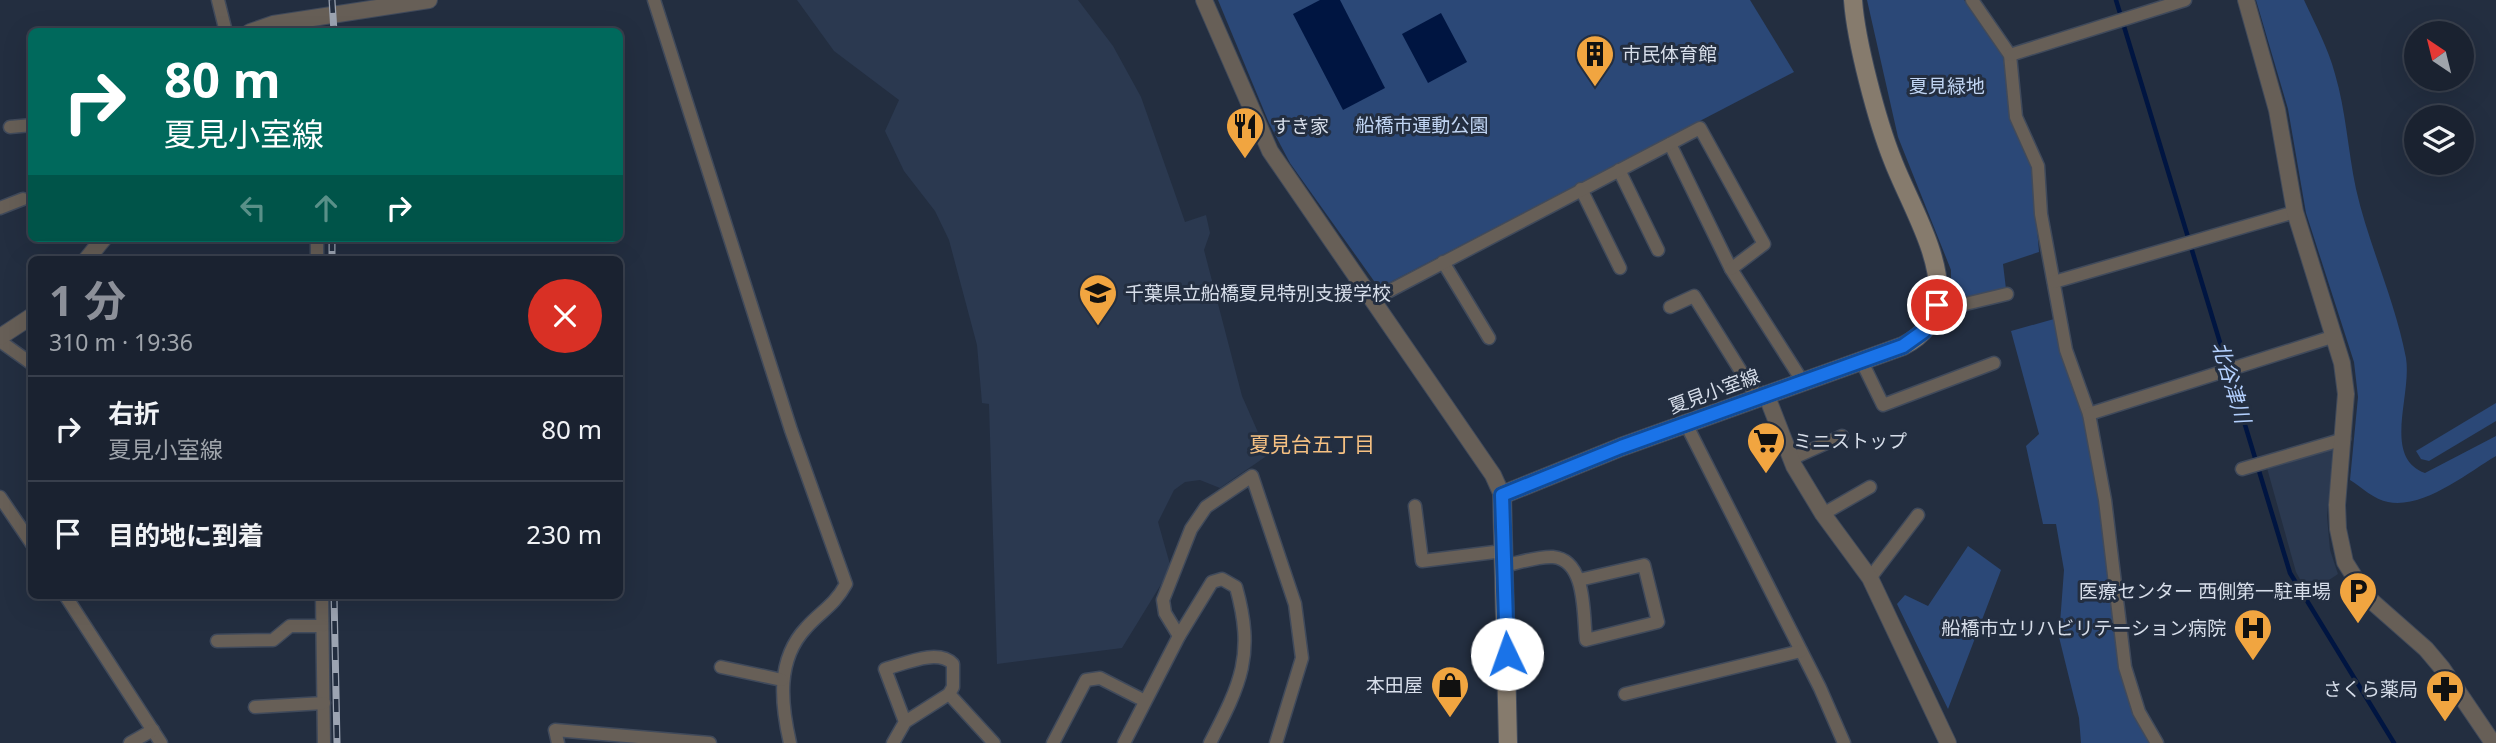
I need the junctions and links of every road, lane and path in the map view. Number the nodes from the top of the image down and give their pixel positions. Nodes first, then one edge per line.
1 (218, 0) edge
2 (429, 0) edge
3 (654, 0) edge
4 (1204, 0) edge
5 (1853, 0) edge
6 (1972, 0) edge
7 (2185, 0) edge
8 (2245, 0) edge
9 (349, 6) edge
10 (317, 24) edge
11 (225, 28) edge
12 (261, 28) edge
13 (2010, 55) junction
14 (28, 125) edge
15 (10, 127) dead end
16 (1670, 144) junction
17 (1619, 170) junction
18 (1581, 190) junction
19 (23, 199) dead end
20 (0, 208) edge
21 (2295, 212) junction
22 (101, 242) edge
23 (1658, 250) dead end
24 (89, 256) edge
25 (1443, 261) junction
26 (1620, 268) dead end
27 (1731, 269) junction
28 (2054, 282) junction
29 (2007, 294) dead end
30 (1372, 300) junction
31 (1670, 307) dead end
32 (1936, 311) junction
33 (28, 319) edge
34 (2335, 335) junction
35 (1489, 338) dead end
36 (0, 340) edge
37 (28, 361) edge
38 (1862, 362) junction
39 (1994, 363) dead end
40 (1803, 382) junction
41 (1761, 396) junction
42 (2089, 414) junction
43 (1686, 424) junction
44 (1842, 436) dead end
45 (2344, 439) junction
46 (1791, 459) junction
47 (2247, 468) dead end
48 (1870, 487) dead end
49 (1502, 495) junction
50 (0, 497) edge
51 (1415, 506) dead end
52 (1823, 514) junction
53 (1918, 515) dead end
54 (28, 538) edge
55 (1503, 558) junction
56 (1870, 578) junction
57 (1579, 580) junction
58 (68, 599) edge
59 (322, 599) edge
60 (322, 626) junction
61 (1179, 636) junction
62 (216, 641) dead end
63 (1801, 651) junction
64 (721, 667) dead end
65 (782, 680) junction
66 (948, 694) junction
67 (1625, 694) dead end
68 (1145, 701) junction
69 (324, 703) junction
70 (255, 707) dead end
71 (905, 722) junction
72 (153, 730) junction
73 (130, 743) edge
74 (161, 743) edge
75 (324, 743) edge
76 (558, 743) edge
77 (710, 743) edge
78 (790, 743) edge
79 (893, 743) edge
80 (994, 743) edge
81 (1053, 743) edge
82 (1124, 743) edge
83 (1210, 743) edge
84 (1276, 743) edge
85 (1507, 743) edge
86 (1844, 743) edge
87 (1948, 743) edge
88 (2157, 743) edge
89 (2493, 743) edge

1 - 11 street
2 - 9 street
3 - 65 street
4 - 30 street
5 - 32 main road
6 - 13 street
7 - 13 street
8 - 21 street
9 - 10 street
10 - 12 street
13 - 28 street
14 - 15 street
16 - 17 street
16 - 27 street
16 - 27 street
17 - 18 street
17 - 23 street
18 - 25 street
18 - 26 street
19 - 20 street
21 - 28 street
21 - 34 street
22 - 24 street
25 - 30 street
25 - 35 street
27 - 40 street
28 - 42 street
29 - 32 street
30 - 49 street
31 - 41 street
32 - 38 main road, 夏見小室線
33 - 36 street
34 - 42 street
34 - 45 street
36 - 37 street
38 - 39 street
38 - 40 main road, 夏見小室線
40 - 41 main road, 夏見小室線
41 - 43 main road, 夏見小室線
41 - 46 street
42 - 88 street
43 - 49 main road, 夏見小室線
43 - 63 street
44 - 46 street
45 - 47 street
45 - 89 street
46 - 52 street
48 - 52 street
49 - 55 main road
50 - 54 street
51 - 55 street
52 - 56 street
53 - 56 street
55 - 57 street
55 - 85 main road
56 - 87 street
57 - 57 street
58 - 72 street
59 - 60 street
60 - 62 street
60 - 69 street
61 - 68 street
61 - 83 street
61 - 84 street
63 - 67 street
63 - 86 street
64 - 65 street
65 - 78 street
66 - 71 street
66 - 71 street
66 - 80 street
68 - 81 street
68 - 82 street
69 - 70 street
69 - 75 street
71 - 79 street
72 - 73 street
72 - 74 street
76 - 77 street

